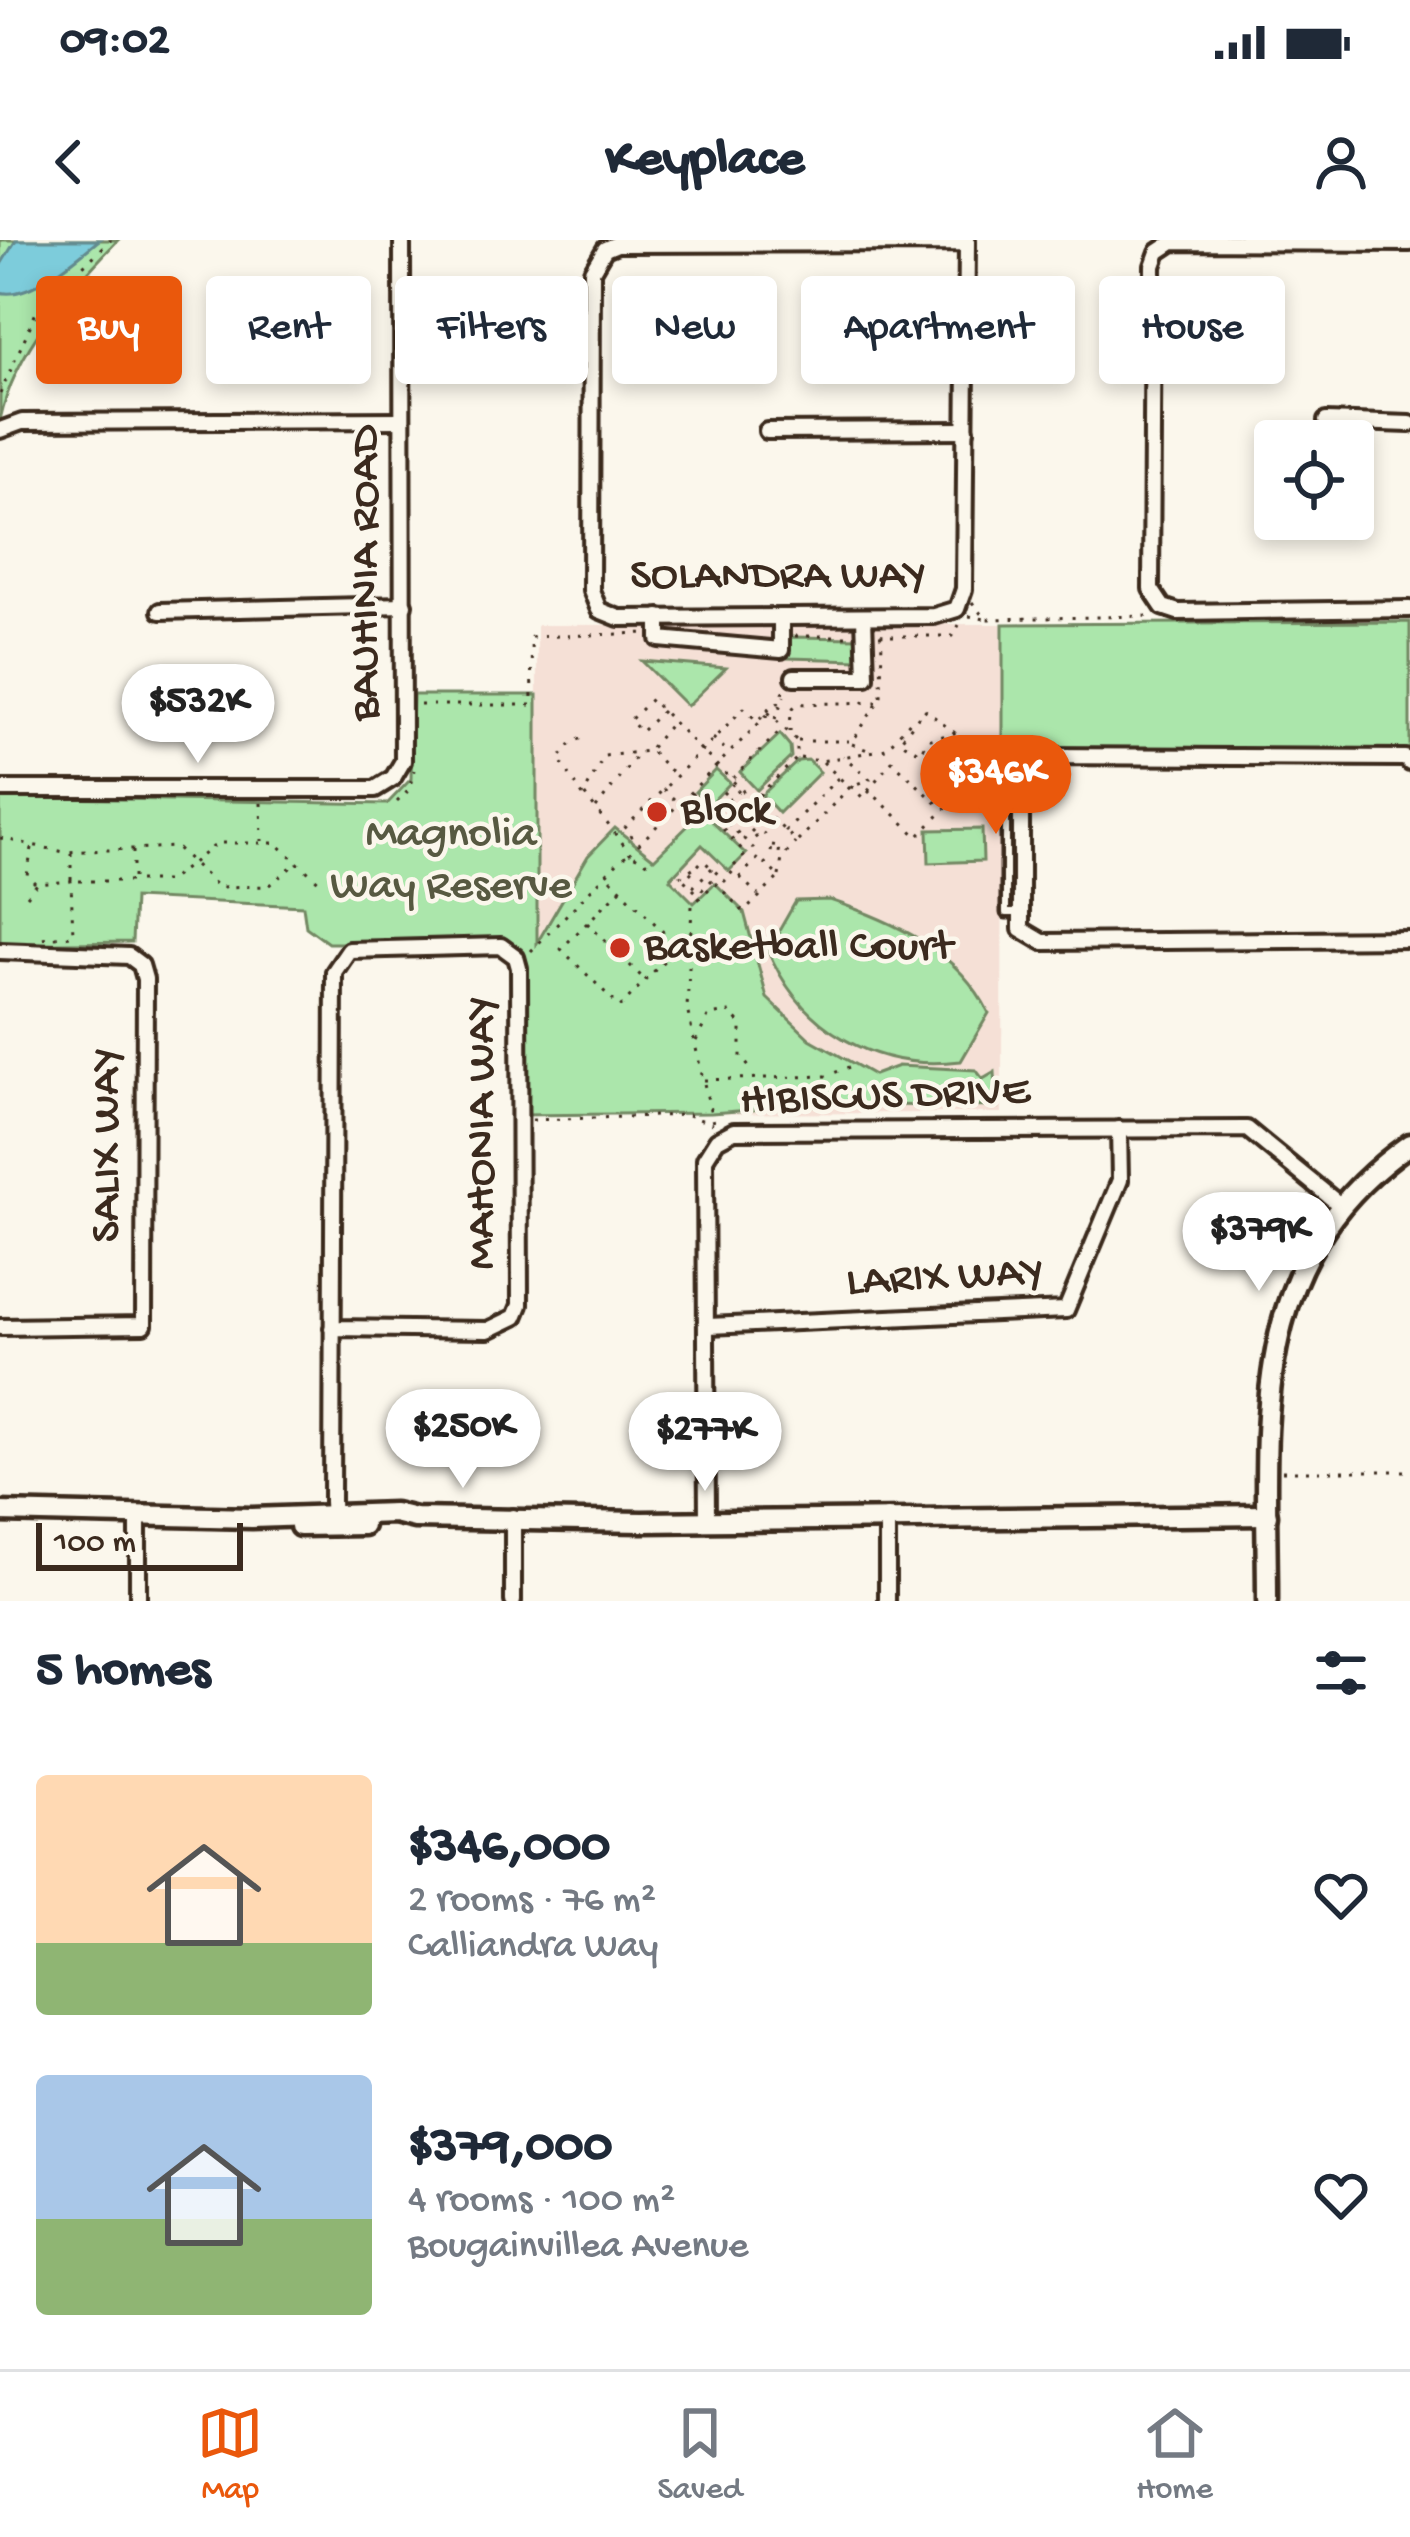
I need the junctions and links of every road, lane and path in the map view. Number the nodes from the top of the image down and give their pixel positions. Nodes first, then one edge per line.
1 (111, 240) edge
2 (402, 240) edge
3 (967, 242) edge
4 (1410, 243) edge
5 (601, 245) edge
6 (0, 394) edge
7 (402, 420) junction
8 (1374, 423) edge
9 (1410, 424) edge
10 (0, 430) edge
11 (767, 430) dead end
12 (966, 430) junction
13 (964, 589) junction
14 (404, 604) junction
15 (1163, 607) junction
16 (1410, 609) edge
17 (160, 611) dead end
18 (882, 616) junction
19 (781, 617) junction
20 (864, 617) junction
21 (985, 619) junction
22 (659, 625) junction
23 (781, 636) junction
24 (864, 637) junction
25 (882, 637) junction
26 (794, 676) dead end
27 (784, 694) dead end
28 (878, 702) junction
29 (404, 705) junction
30 (662, 711) junction
31 (917, 713) junction
32 (775, 718) junction
33 (673, 721) junction
34 (758, 722) junction
35 (784, 728) junction
36 (955, 733) junction
37 (790, 734) junction
38 (587, 736) dead end
39 (713, 738) junction
40 (797, 740) junction
41 (814, 743) junction
42 (850, 744) junction
43 (702, 749) junction
44 (649, 750) junction
45 (881, 750) junction
46 (728, 752) junction
47 (872, 752) junction
48 (638, 754) junction
49 (843, 756) junction
50 (797, 758) junction
51 (981, 758) junction
52 (817, 759) junction
53 (892, 761) junction
54 (716, 764) junction
55 (1410, 764) edge
56 (675, 777) junction
57 (839, 777) junction
58 (1021, 778) junction
59 (733, 781) junction
60 (850, 787) junction
61 (0, 789) edge
62 (663, 789) junction
63 (741, 789) junction
64 (261, 790) junction
65 (690, 791) junction
66 (869, 791) junction
67 (753, 801) junction
68 (981, 801) junction
69 (588, 802) junction
70 (678, 803) junction
71 (1021, 803) junction
72 (944, 809) junction
73 (595, 810) junction
74 (707, 813) junction
75 (768, 815) junction
76 (775, 822) junction
77 (787, 833) junction
78 (755, 836) dead end
79 (0, 838) edge
80 (744, 839) junction
81 (797, 842) junction
82 (262, 843) junction
83 (34, 846) junction
84 (133, 849) junction
85 (754, 849) dead end
86 (781, 850) junction
87 (71, 852) junction
88 (631, 854) junction
89 (773, 854) junction
90 (192, 862) junction
91 (297, 862) junction
92 (764, 862) junction
93 (648, 863) dead end
94 (712, 868) junction
95 (694, 869) junction
96 (706, 874) junction
97 (608, 876) junction
98 (680, 876) dead end
99 (736, 876) junction
100 (779, 877) junction
101 (71, 881) junction
102 (133, 881) junction
103 (37, 884) junction
104 (322, 885) dead end
105 (692, 888) junction
106 (621, 889) junction
107 (27, 896) dead end
108 (759, 897) junction
109 (587, 923) junction
110 (20, 938) dead end
111 (1410, 939) edge
112 (678, 946) junction
113 (524, 949) dead end
114 (0, 952) edge
115 (690, 958) junction
116 (646, 980) junction
117 (696, 1046) junction
118 (848, 1067) dead end
119 (755, 1075) junction
120 (704, 1080) junction
121 (521, 1121) junction
122 (1119, 1129) junction
123 (716, 1132) junction
124 (1410, 1144) edge
125 (1341, 1206) junction
126 (708, 1326) junction
127 (0, 1327) edge
128 (332, 1328) junction
129 (1280, 1471) dead end
130 (1410, 1471) edge
131 (0, 1512) edge
132 (1267, 1515) junction
133 (887, 1516) junction
134 (138, 1517) junction
135 (513, 1517) junction
136 (708, 1517) junction
137 (332, 1519) junction
138 (0, 1522) edge
139 (138, 1601) edge
140 (513, 1601) edge
141 (887, 1601) edge
142 (1267, 1601) edge

1 - 6 path
2 - 7 street, BAUHINIA ROAD
3 - 5 street, SOLANDRA WAY
3 - 12 street, SOLANDRA WAY
4 - 15 street
5 - 22 street, SOLANDRA WAY
7 - 10 street
7 - 14 street, BAUHINIA ROAD
8 - 9 street
11 - 12 street
12 - 13 street, SOLANDRA WAY
13 - 18 street, SOLANDRA WAY
13 - 21 path
14 - 17 street
14 - 29 street, BAUHINIA ROAD
15 - 16 street
15 - 21 path
18 - 20 street, SOLANDRA WAY
18 - 25 path
19 - 20 street, SOLANDRA WAY
19 - 22 street, SOLANDRA WAY
19 - 23 street
20 - 24 street
21 - 25 path
22 - 23 street
22 - 29 path
23 - 24 path
24 - 25 path
24 - 26 street
25 - 28 path
27 - 32 path
28 - 37 path
28 - 42 path
29 - 64 street, BAUHINIA ROAD
30 - 30 path
30 - 33 path
31 - 36 path
31 - 36 path
31 - 45 path
32 - 34 path
32 - 35 path
33 - 43 path
33 - 44 path
34 - 39 path
34 - 46 path
35 - 37 path
35 - 59 path
36 - 51 path
37 - 40 path
38 - 69 path
39 - 43 path
39 - 46 path
40 - 41 path
40 - 50 path
40 - 52 path
41 - 42 path
41 - 52 path
42 - 47 path
43 - 54 path
43 - 56 path
44 - 48 path
44 - 56 path
45 - 47 path
45 - 53 path
46 - 54 path
47 - 49 path
48 - 69 path
48 - 73 path
49 - 52 path
49 - 60 path
50 - 52 path
50 - 67 path
51 - 58 path
51 - 68 path
52 - 57 path
53 - 66 path
53 - 72 path
54 - 59 path
54 - 65 path
55 - 58 street
56 - 62 path
57 - 60 path
57 - 77 path
58 - 71 street
59 - 63 path
59 - 74 path
60 - 66 path
60 - 81 path
61 - 64 street
62 - 70 path
62 - 70 path
63 - 67 path
63 - 80 path
64 - 82 path
65 - 70 path
65 - 74 path
66 - 72 path
67 - 75 path
68 - 71 path
68 - 72 path
69 - 73 path
71 - 111 street
73 - 88 path
74 - 99 path
75 - 76 path
75 - 80 path
76 - 77 path
76 - 78 path
77 - 81 path
77 - 86 path
79 - 83 path
80 - 85 path
81 - 86 path
82 - 90 path
82 - 91 path
83 - 87 path
83 - 103 path
84 - 87 path
84 - 90 path
84 - 102 path
86 - 89 path
86 - 89 path
86 - 100 path
87 - 101 path
88 - 93 path
88 - 97 path
89 - 92 path
90 - 91 path
90 - 102 path
91 - 104 path
92 - 99 path
92 - 100 path
94 - 95 path
94 - 96 path
94 - 99 path
95 - 98 path
95 - 105 path
96 - 105 path
96 - 105 path
97 - 106 path
97 - 113 path
99 - 108 path
100 - 108 path
101 - 102 path
101 - 103 path
101 - 110 path
103 - 107 path
106 - 109 path
106 - 112 path
108 - 115 path
109 - 116 path
109 - 116 path
112 - 115 path
112 - 116 path
114 - 127 street, SALIX WAY
115 - 117 path
117 - 119 path
117 - 120 path
118 - 119 path
119 - 120 path
120 - 123 path
121 - 123 path
121 - 128 street, MAHONIA WAY
121 - 128 street, MAHONIA WAY
122 - 123 street, HIBISCUS DRIVE
122 - 125 street, HIBISCUS DRIVE
122 - 126 street, LARIX WAY
123 - 126 street, HIBISCUS DRIVE
124 - 125 street
125 - 132 street
126 - 136 street, HIBISCUS DRIVE
128 - 137 street, MAHONIA WAY
129 - 130 path
131 - 134 street
132 - 133 street
132 - 142 street
133 - 136 street
133 - 141 street
134 - 137 street
134 - 138 street
134 - 139 street
135 - 136 street
135 - 137 street
135 - 140 street

